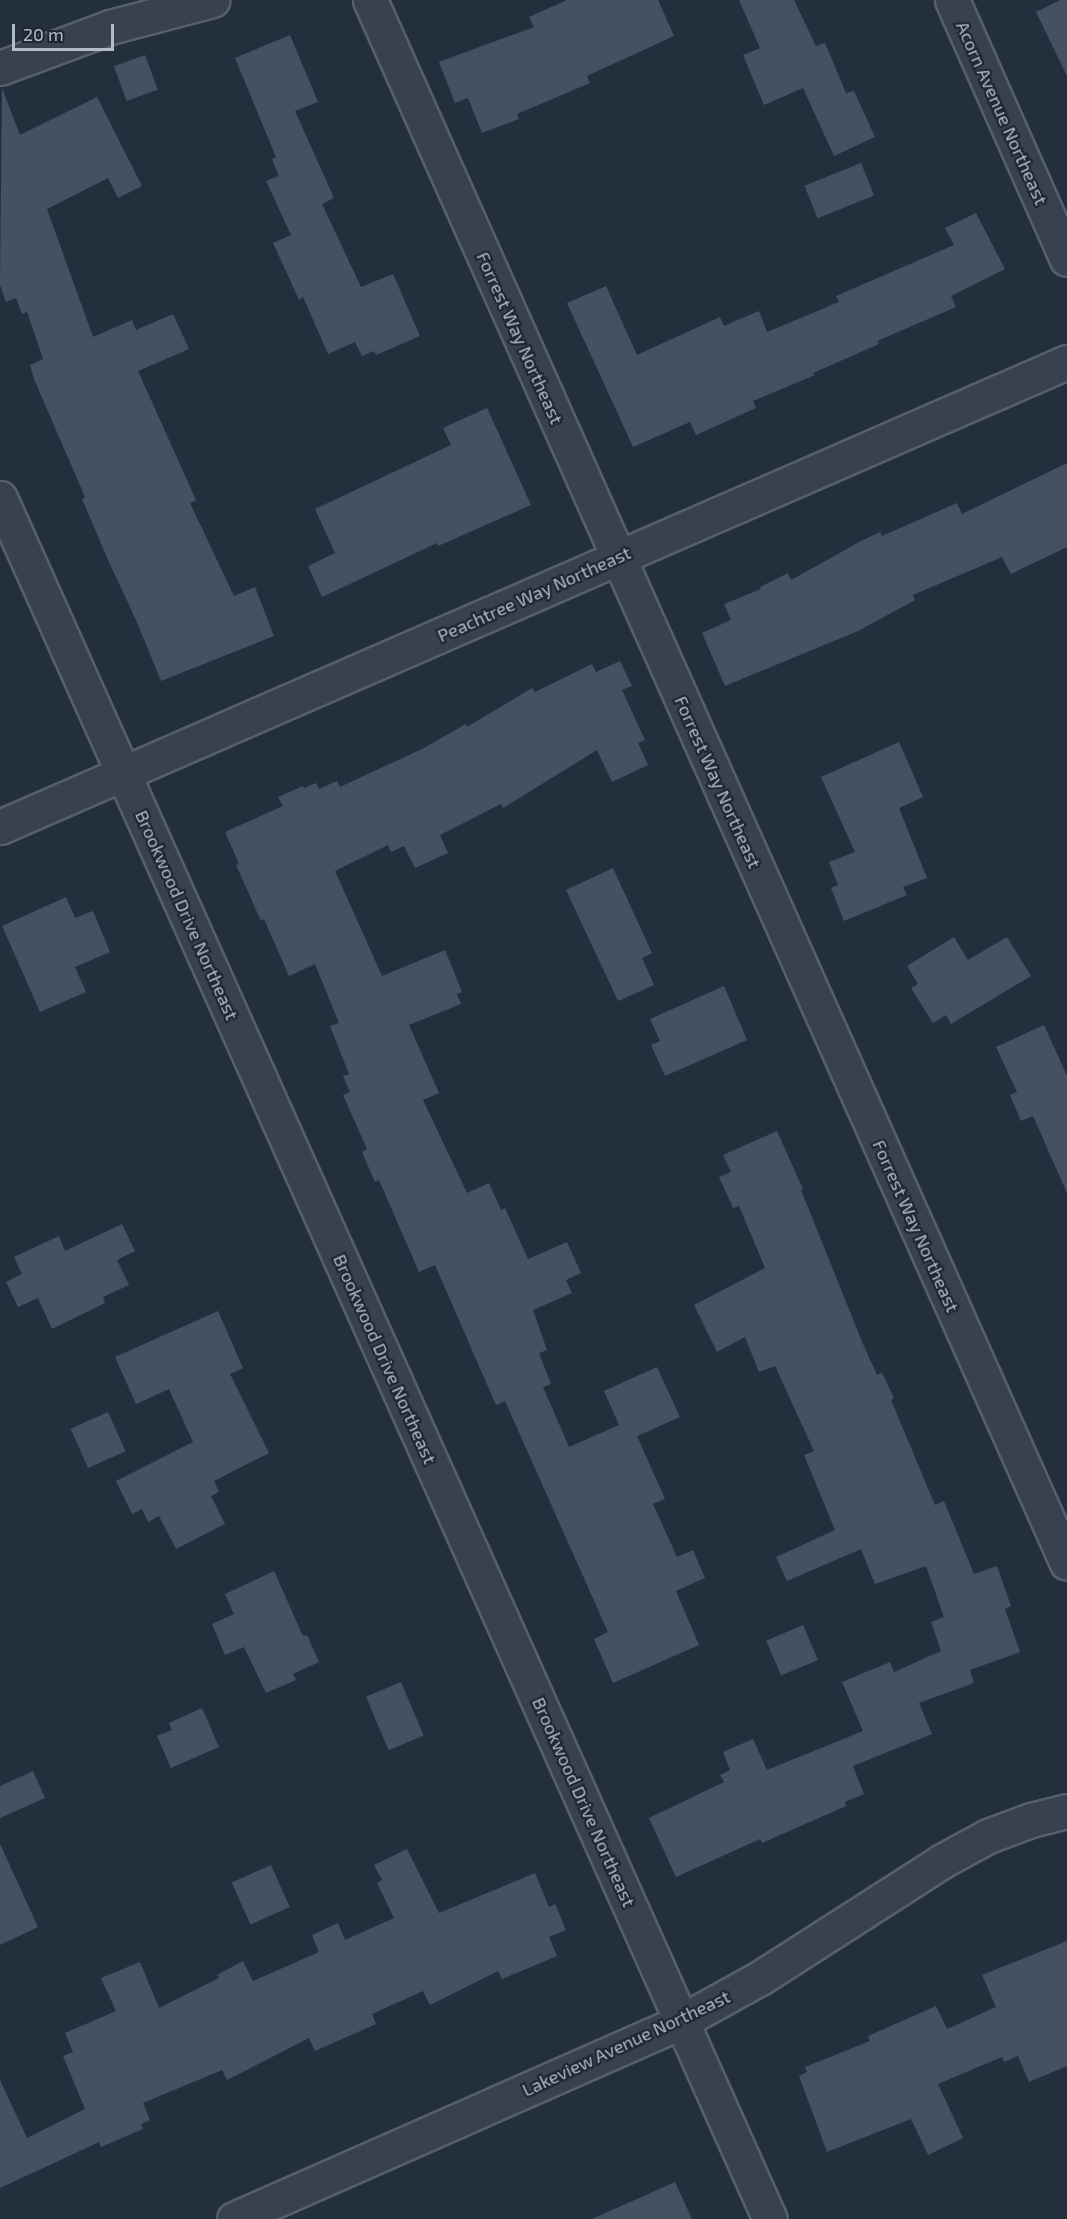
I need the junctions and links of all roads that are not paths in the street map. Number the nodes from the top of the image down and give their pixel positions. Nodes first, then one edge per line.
1 (212, 0) edge
2 (370, 0) edge
3 (952, 0) edge
4 (0, 69) edge
5 (1067, 259) edge
6 (1067, 362) edge
7 (0, 498) edge
8 (618, 558) junction
9 (123, 774) junction
10 (0, 827) edge
11 (1067, 1563) edge
12 (1067, 1811) edge
13 (682, 2021) junction
14 (234, 2219) edge
15 (770, 2219) edge

1 - 4 street
2 - 8 street, Forrest Way Northeast
3 - 5 street, Acorn Avenue Northeast
6 - 8 street, Peachtree Way Northeast
7 - 9 street, Brookwood Drive Northeast
8 - 9 street, Peachtree Way Northeast
8 - 11 street, Forrest Way Northeast
9 - 10 street, Peachtree Way Northeast
9 - 13 street, Brookwood Drive Northeast
12 - 13 street, Lakeview Avenue Northeast
13 - 14 street, Lakeview Avenue Northeast
13 - 15 street, Brookwood Drive Northeast

